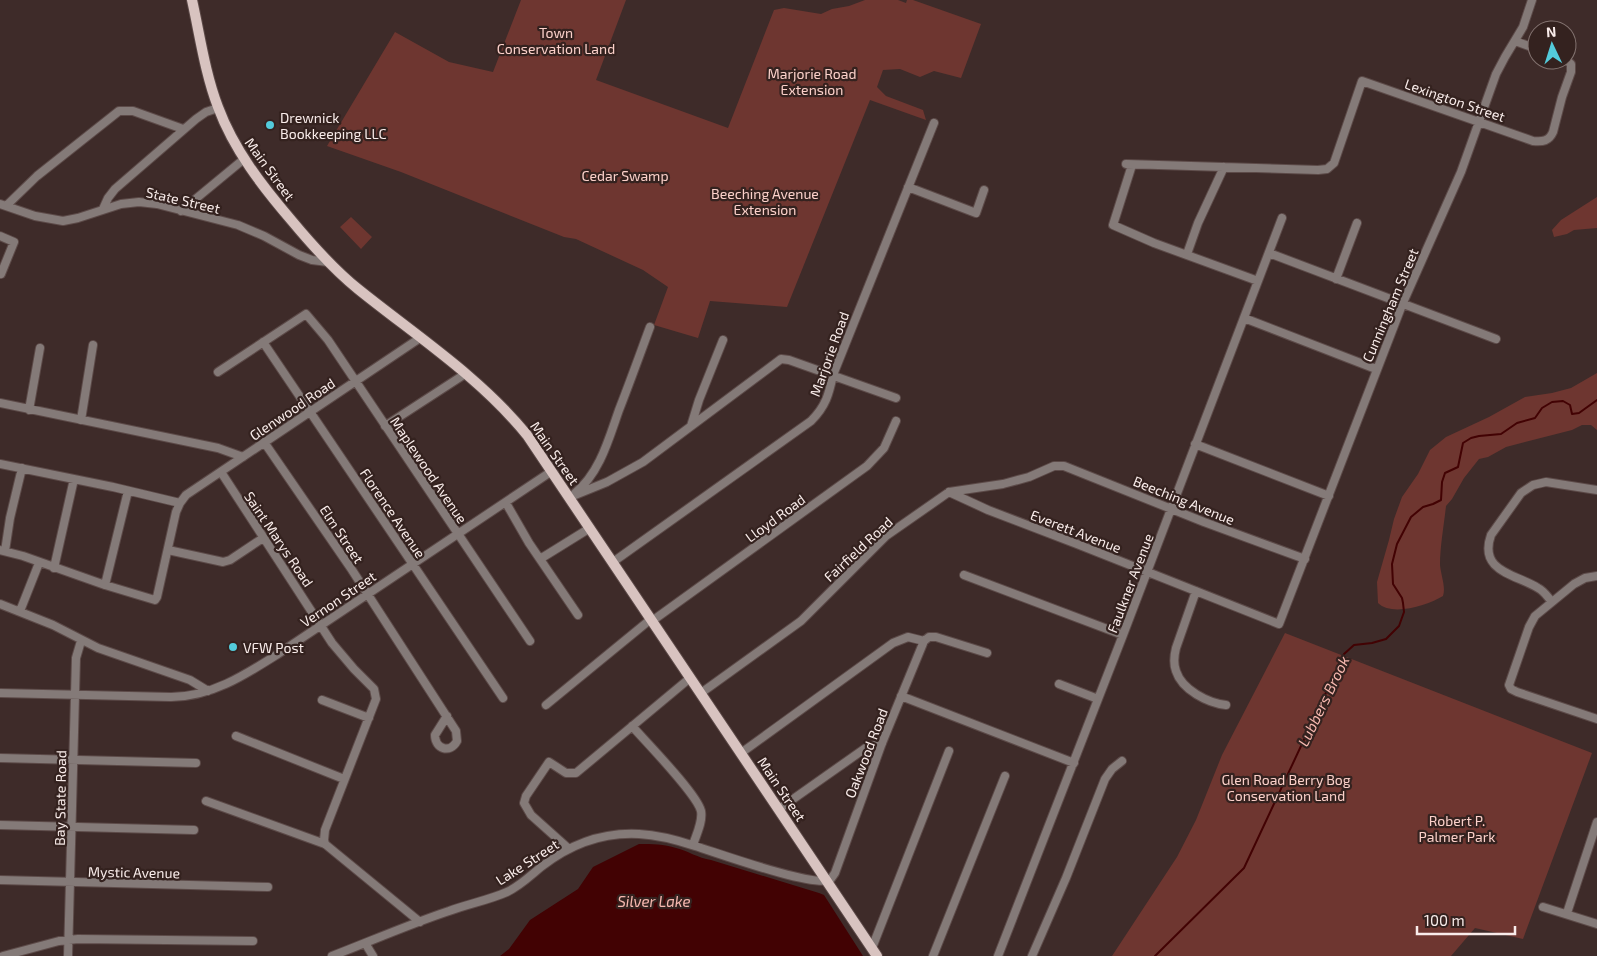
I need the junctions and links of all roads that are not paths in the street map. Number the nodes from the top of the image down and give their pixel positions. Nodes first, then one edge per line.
1 (192, 0) edge
2 (1532, 0) edge
3 (1514, 41) junction
4 (1527, 46) edge
5 (1571, 70) edge
6 (218, 108) junction
7 (934, 122) dead end
8 (1480, 122) junction
9 (183, 129) junction
10 (244, 159) junction
11 (1224, 167) junction
12 (908, 187) junction
13 (984, 190) dead end
14 (3, 205) edge
15 (102, 209) junction
16 (181, 211) junction
17 (1282, 218) dead end
18 (1357, 223) dead end
19 (0, 236) edge
20 (1269, 253) junction
21 (1188, 254) junction
22 (328, 262) junction
23 (1, 274) edge
24 (1336, 279) junction
25 (1258, 282) junction
26 (1402, 305) junction
27 (1244, 318) junction
28 (650, 327) dead end
29 (420, 338) junction
30 (1496, 339) dead end
31 (723, 340) dead end
32 (263, 342) junction
33 (94, 345) dead end
34 (40, 348) dead end
35 (1376, 369) junction
36 (218, 372) dead end
37 (465, 374) junction
38 (834, 375) junction
39 (355, 382) junction
40 (896, 398) dead end
41 (0, 403) edge
42 (30, 410) junction
43 (310, 412) junction
44 (81, 420) junction
45 (896, 421) dead end
46 (386, 426) junction
47 (691, 426) junction
48 (264, 442) junction
49 (1195, 444) junction
50 (243, 457) junction
51 (0, 464) edge
52 (1054, 466) joint
53 (22, 468) junction
54 (221, 472) junction
55 (552, 472) junction
56 (74, 479) junction
57 (128, 490) junction
58 (1597, 490) edge
59 (949, 492) junction
60 (1329, 496) junction
61 (570, 497) junction
62 (180, 503) junction
63 (506, 503) junction
64 (1171, 509) junction
65 (590, 528) junction
66 (458, 534) junction
67 (263, 538) junction
68 (168, 550) junction
69 (3, 551) edge
70 (540, 559) junction
71 (1305, 559) junction
72 (613, 562) junction
73 (40, 563) junction
74 (412, 565) junction
75 (54, 568) junction
76 (1147, 572) junction
77 (964, 574) dead end
78 (1597, 576) edge
79 (105, 585) junction
80 (1196, 591) junction
81 (367, 595) junction
82 (1552, 602) junction
83 (0, 604) edge
84 (20, 611) junction
85 (578, 615) dead end
86 (652, 620) junction
87 (1279, 624) joint
88 (321, 626) junction
89 (1123, 635) junction
90 (81, 640) junction
91 (530, 641) dead end
92 (924, 642) junction
93 (987, 653) dead end
94 (690, 678) junction
95 (1059, 684) dead end
96 (208, 691) junction
97 (0, 693) edge
98 (701, 694) junction
99 (75, 695) junction
100 (901, 696) junction
101 (503, 698) dead end
102 (1098, 699) junction
103 (322, 700) dead end
104 (546, 705) dead end
105 (1226, 705) dead end
106 (447, 716) dead end
107 (369, 718) junction
108 (1597, 719) edge
109 (632, 726) junction
110 (236, 736) dead end
111 (882, 743) junction
112 (949, 751) dead end
113 (741, 753) junction
114 (0, 758) edge
115 (74, 760) junction
116 (1122, 761) dead end
117 (1074, 762) junction
118 (196, 763) dead end
119 (1005, 776) dead end
120 (344, 779) junction
121 (206, 801) dead end
122 (779, 810) junction
123 (1597, 822) edge
124 (0, 825) edge
125 (72, 827) junction
126 (194, 830) dead end
127 (325, 844) junction
128 (693, 845) junction
129 (569, 849) junction
130 (0, 880) edge
131 (826, 881) junction
132 (71, 882) junction
133 (268, 887) dead end
134 (1543, 907) dead end
135 (1566, 913) junction
136 (420, 922) junction
137 (1597, 924) edge
138 (69, 939) junction
139 (253, 941) dead end
140 (365, 943) junction
141 (874, 952) edge
142 (3, 956) edge
143 (68, 956) edge
144 (332, 956) edge
145 (372, 956) edge
146 (934, 956) edge
147 (998, 956) edge
148 (1032, 956) edge

1 - 6 main road, Main Street
2 - 3 street, Cunningham Street
3 - 4 street
3 - 8 street, Cunningham Street
5 - 8 street, Lexington Street
6 - 9 street
6 - 10 main road, Main Street
7 - 12 street, Marjorie Road
8 - 11 street, Lexington Street
8 - 26 street, Cunningham Street
9 - 14 street
9 - 15 street
10 - 16 street
10 - 22 main road, Main Street
11 - 21 street
11 - 21 street
12 - 13 street
12 - 38 street, Marjorie Road
14 - 15 street, State Street
15 - 16 street, State Street
16 - 22 street, State Street
17 - 20 street, Faulkner Avenue
18 - 24 street
19 - 23 street
20 - 24 street
20 - 25 street, Faulkner Avenue
21 - 25 street
22 - 29 main road, Main Street
24 - 26 street
25 - 27 street, Faulkner Avenue
26 - 30 street
26 - 35 street, Cunningham Street
27 - 35 street
27 - 49 street, Faulkner Avenue
28 - 61 street
29 - 37 main road, Main Street
29 - 39 street, Glenwood Road
31 - 47 street
32 - 36 street
32 - 39 street, Maplewood Avenue
32 - 43 street, Florence Avenue
33 - 44 street
34 - 42 street
35 - 60 street, Cunningham Street
37 - 46 street
37 - 55 main road, Main Street
38 - 40 street
38 - 47 street
38 - 72 street, Marjorie Road
39 - 43 street, Glenwood Road
39 - 46 street, Maplewood Avenue
41 - 42 street
42 - 44 street
43 - 48 street, Glenwood Road
43 - 74 street, Florence Avenue
44 - 50 street
45 - 86 street, Lloyd Road
46 - 66 street, Maplewood Avenue
47 - 61 street
48 - 50 street, Glenwood Road
48 - 81 street, Elm Street
49 - 60 street
49 - 64 street, Faulkner Avenue
50 - 54 street, Glenwood Road
51 - 53 street
52 - 59 street, Fairfield Road
52 - 64 street, Beeching Avenue
53 - 56 street
53 - 69 street
54 - 62 street, Glenwood Road
54 - 67 street, Saint Marys Road
55 - 61 main road, Main Street
55 - 63 street, Vernon Street
56 - 57 street
56 - 75 street
57 - 62 street
57 - 79 street
58 - 82 street
59 - 76 street, Everett Avenue
59 - 98 street, Fairfield Road
60 - 71 street, Cunningham Street
61 - 65 main road, Main Street
62 - 68 street
63 - 66 street, Vernon Street
63 - 70 street
64 - 71 street, Beeching Avenue
64 - 76 street, Faulkner Avenue
65 - 70 street
65 - 72 main road, Main Street
66 - 74 street, Vernon Street
66 - 91 street, Maplewood Avenue
67 - 68 street
67 - 88 street, Saint Marys Road
68 - 79 street
69 - 73 street
70 - 85 street
71 - 87 street, Cunningham Street
72 - 86 main road, Main Street
73 - 75 street
73 - 84 street
74 - 81 street, Vernon Street
74 - 101 street, Florence Avenue
75 - 79 street
76 - 80 street, Everett Avenue
76 - 89 street, Faulkner Avenue
77 - 89 street
78 - 82 street
80 - 87 street, Everett Avenue
80 - 105 street
81 - 88 street, Vernon Street
81 - 106 street, Elm Street
82 - 108 street
83 - 84 street
84 - 90 street
86 - 94 main road, Main Street
86 - 104 street, Lloyd Road
88 - 96 street, Vernon Street
88 - 107 street, Saint Marys Road
89 - 102 street, Faulkner Avenue
90 - 96 street
90 - 99 street, Bay State Road
92 - 93 street
92 - 100 street, Oakwood Road
92 - 113 street
94 - 98 main road, Main Street
94 - 109 street
95 - 102 street
96 - 99 street, Vernon Street
97 - 99 street, Vernon Street
98 - 113 main road, Main Street
99 - 115 street, Bay State Road
100 - 111 street, Oakwood Road
100 - 117 street
102 - 117 street, Faulkner Avenue
103 - 107 street
107 - 120 street
109 - 128 street
109 - 129 street
110 - 120 street
111 - 122 street
111 - 131 street, Oakwood Road
112 - 141 street
113 - 122 main road, Main Street
114 - 115 street
115 - 118 street
115 - 125 street, Bay State Road
116 - 148 street
117 - 147 street, Faulkner Avenue
119 - 146 street
120 - 127 street
121 - 127 street
122 - 131 main road, Main Street
123 - 135 street
124 - 125 street
125 - 126 street
125 - 132 street, Bay State Road
127 - 136 street
128 - 129 street, Lake Street
128 - 131 street, Lake Street
129 - 136 street, Lake Street
130 - 132 street, Mystic Avenue
131 - 141 main road, Main Street
132 - 133 street, Mystic Avenue
132 - 138 street, Bay State Road
134 - 135 street
135 - 137 street
136 - 140 street, Lake Street
138 - 139 street
138 - 142 street
138 - 143 street, Bay State Road
140 - 144 street, Lake Street
140 - 145 street

